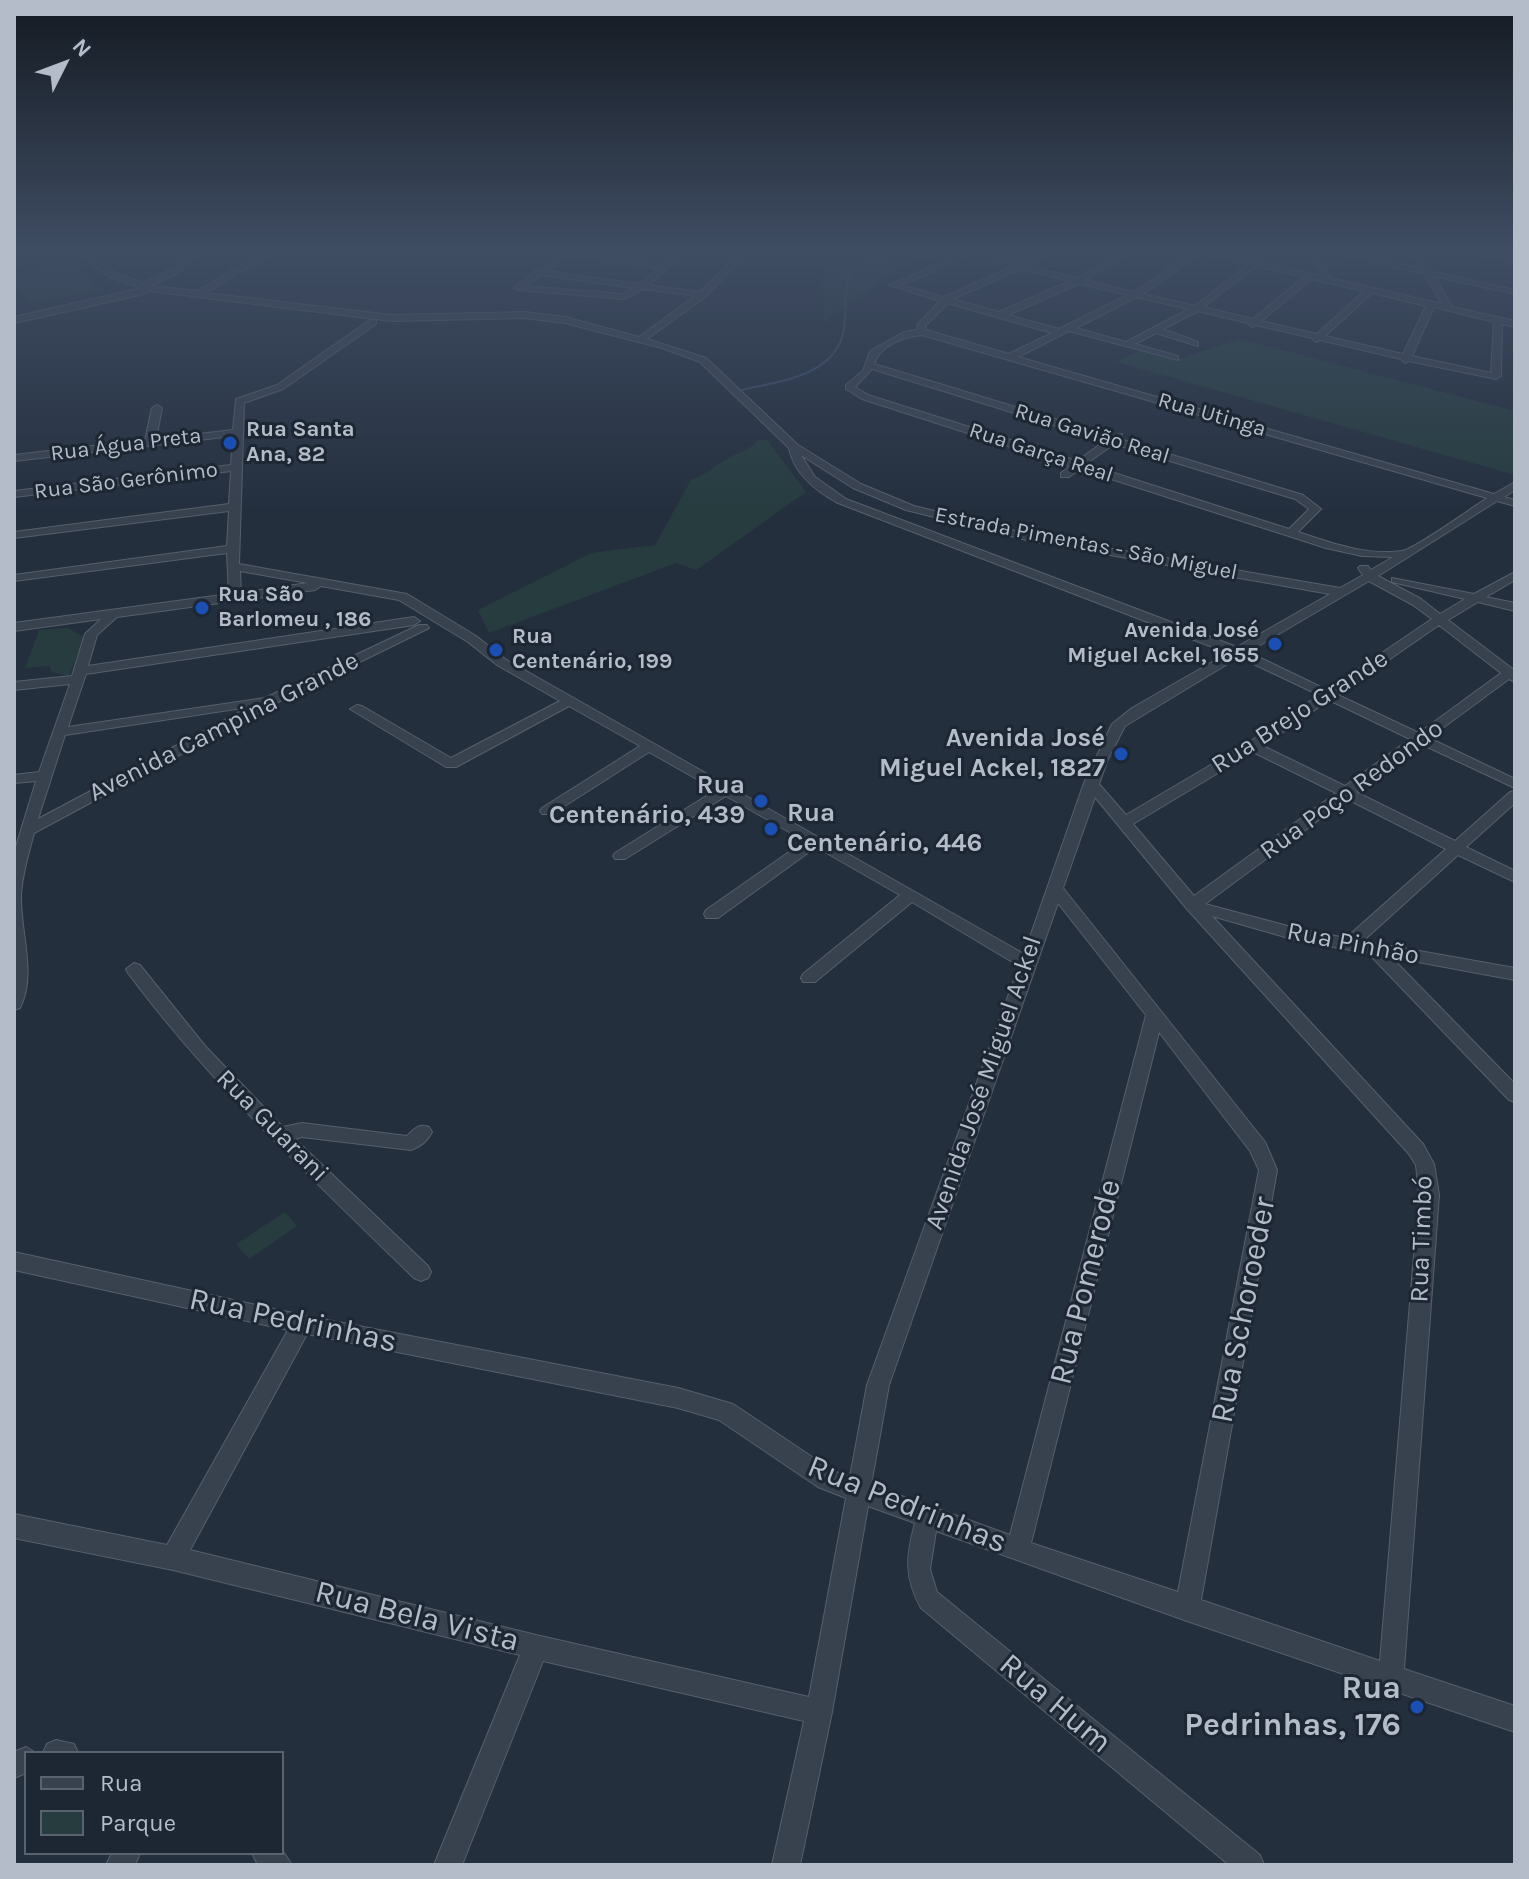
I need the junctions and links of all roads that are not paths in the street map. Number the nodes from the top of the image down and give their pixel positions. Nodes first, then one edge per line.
1 (351, 338) edge
2 (636, 338) edge
3 (899, 338) edge
4 (942, 338) edge
5 (1047, 338) edge
6 (1098, 338) edge
7 (1141, 338) edge
8 (1177, 338) edge
9 (1310, 338) edge
10 (1416, 338) edge
11 (1497, 338) edge
12 (641, 339) joint
13 (1316, 339) joint
14 (1128, 344) junction
15 (1195, 344) dead end
16 (1010, 357) junction
17 (1175, 358) dead end
18 (1405, 360) junction
19 (871, 366) junction
20 (157, 408) dead end
21 (1123, 431) dead end
22 (239, 432) junction
23 (1114, 440) junction
24 (150, 442) junction
25 (794, 447) junction
26 (14, 458) edge
27 (1077, 465) junction
28 (237, 467) junction
29 (1065, 475) dead end
30 (1515, 488) edge
31 (14, 494) edge
32 (1499, 498) junction
33 (1515, 503) edge
34 (235, 507) junction
35 (1292, 532) junction
36 (14, 535) edge
37 (1330, 546) junction
38 (233, 549) junction
39 (1407, 554) junction
40 (235, 567) junction
41 (1372, 574) junction
42 (1515, 575) edge
43 (14, 578) edge
44 (329, 584) junction
45 (1402, 587) junction
46 (383, 591) junction
47 (1337, 594) junction
48 (235, 597) junction
49 (1475, 599) junction
50 (1515, 607) edge
51 (113, 614) junction
52 (82, 618) junction
53 (1439, 620) junction
54 (426, 622) junction
55 (14, 627) edge
56 (370, 630) junction
57 (91, 634) junction
58 (381, 646) junction
59 (1238, 652) junction
60 (80, 675) junction
61 (1512, 676) edge
62 (14, 686) edge
63 (1329, 694) junction
64 (273, 699) junction
65 (569, 701) junction
66 (357, 709) dead end
67 (198, 711) junction
68 (212, 731) junction
69 (59, 732) junction
70 (1422, 739) junction
71 (1253, 746) junction
72 (648, 747) junction
73 (44, 776) junction
74 (14, 779) edge
75 (1091, 783) junction
76 (1515, 784) edge
77 (726, 790) junction
78 (1349, 794) junction
79 (1515, 795) edge
80 (547, 811) dead end
81 (1123, 823) junction
82 (27, 831) junction
83 (815, 841) junction
84 (1454, 847) junction
85 (620, 856) dead end
86 (1515, 877) edge
87 (14, 886) edge
88 (1054, 888) junction
89 (911, 895) junction
90 (1193, 905) junction
91 (712, 914) dead end
92 (1348, 945) junction
93 (1374, 950) junction
94 (1029, 954) junction
95 (134, 969) dead end
96 (1512, 969) edge
97 (809, 978) dead end
98 (14, 1004) edge
99 (1155, 1014) junction
100 (1515, 1095) edge
101 (423, 1132) dead end
102 (280, 1135) junction
103 (14, 1261) edge
104 (421, 1272) dead end
105 (302, 1324) junction
106 (861, 1491) junction
107 (928, 1515) junction
108 (15, 1527) edge
109 (1018, 1550) junction
110 (173, 1558) junction
111 (1187, 1609) junction
112 (536, 1647) junction
113 (1391, 1677) junction
114 (819, 1712) junction
115 (1515, 1719) edge
116 (448, 1865) edge
117 (786, 1865) edge
118 (1250, 1865) edge

1 - 22 street
2 - 12 street, Estrada Pimentas - São Miguel
3 - 19 street, Rua Garça Real
4 - 16 street, Rua Utinga
5 - 16 street
6 - 14 street
7 - 14 street
8 - 15 street
9 - 13 street
10 - 18 street
11 - 18 street
12 - 25 street, Estrada Pimentas - São Miguel
13 - 18 street
14 - 17 street
16 - 32 street, Rua Utinga
19 - 23 street, Rua Gavião Real
19 - 27 street, Rua Garça Real
20 - 24 street
21 - 23 street
22 - 24 street, Rua Água Preta
22 - 28 street
23 - 27 street
23 - 35 street, Rua Gavião Real
24 - 26 street, Rua Água Preta
25 - 47 street, Estrada Pimentas - São Miguel
25 - 59 street
27 - 29 street
27 - 35 street, Rua Garça Real
28 - 31 street, Rua São Gerônimo
28 - 34 street
30 - 32 street, Avenida José Miguel Ackel
32 - 33 street, Rua Utinga
32 - 39 street, Avenida José Miguel Ackel
34 - 36 street
34 - 38 street
35 - 37 street, Rua Garça Real
37 - 39 street
37 - 41 street
38 - 40 street
38 - 43 street
39 - 41 street, Avenida José Miguel Ackel
40 - 44 street
40 - 48 street
41 - 45 street
41 - 47 street, Avenida José Miguel Ackel
42 - 49 street, Rua Brejo Grande
44 - 46 street
44 - 48 street
45 - 49 street
45 - 53 street
46 - 54 street
46 - 54 street
47 - 59 street, Avenida José Miguel Ackel
48 - 51 street
49 - 50 street
49 - 53 street, Rua Brejo Grande
51 - 52 street
51 - 57 street
52 - 55 street
52 - 57 street
53 - 61 street
53 - 63 street, Rua Brejo Grande
54 - 56 street
54 - 58 street, Avenida Campina Grande
54 - 65 street
56 - 58 street
56 - 60 street
57 - 60 street
58 - 64 street, Avenida Campina Grande
59 - 63 street
59 - 75 street, Avenida José Miguel Ackel
60 - 62 street
60 - 69 street
61 - 70 street, Rua Poço Redondo
63 - 70 street
63 - 71 street, Rua Brejo Grande
64 - 67 street
64 - 68 street, Avenida Campina Grande
65 - 66 street
65 - 72 street
67 - 68 street
67 - 69 street
68 - 82 street, Avenida Campina Grande
69 - 73 street
70 - 76 street
70 - 78 street, Rua Poço Redondo
71 - 78 street
71 - 81 street, Rua Brejo Grande
72 - 77 street
72 - 80 street
73 - 74 street
73 - 82 street
75 - 81 street, Rua Timbó
75 - 88 street, Avenida José Miguel Ackel
77 - 83 street
77 - 85 street
78 - 84 street
78 - 90 street, Rua Poço Redondo
79 - 84 street
81 - 90 street, Rua Timbó
82 - 87 street
83 - 89 street
83 - 91 street
84 - 86 street
84 - 92 street
87 - 98 street
88 - 94 street, Avenida José Miguel Ackel
88 - 99 street, Rua Schoroeder
89 - 94 street
89 - 97 street
90 - 92 street, Rua Pinhão
90 - 113 street, Rua Timbó
92 - 93 street, Rua Pinhão
93 - 96 street, Rua Pinhão
93 - 100 street
94 - 106 street, Avenida José Miguel Ackel
95 - 102 street, Rua Guarani
99 - 109 street, Rua Pomerode
99 - 111 street, Rua Schoroeder
101 - 102 street
102 - 104 street, Rua Guarani
103 - 105 street, Rua Pedrinhas
105 - 106 street, Rua Pedrinhas
105 - 110 street
106 - 107 street, Rua Pedrinhas
106 - 114 street, Avenida José Miguel Ackel
107 - 109 street, Rua Pedrinhas
107 - 118 street, Rua Hum
108 - 110 street, Rua Bela Vista
109 - 111 street, Rua Pedrinhas
110 - 112 street, Rua Bela Vista
111 - 113 street, Rua Pedrinhas
112 - 114 street, Rua Bela Vista
112 - 116 street
113 - 115 street, Rua Pedrinhas
114 - 117 street, Avenida José Miguel Ackel

